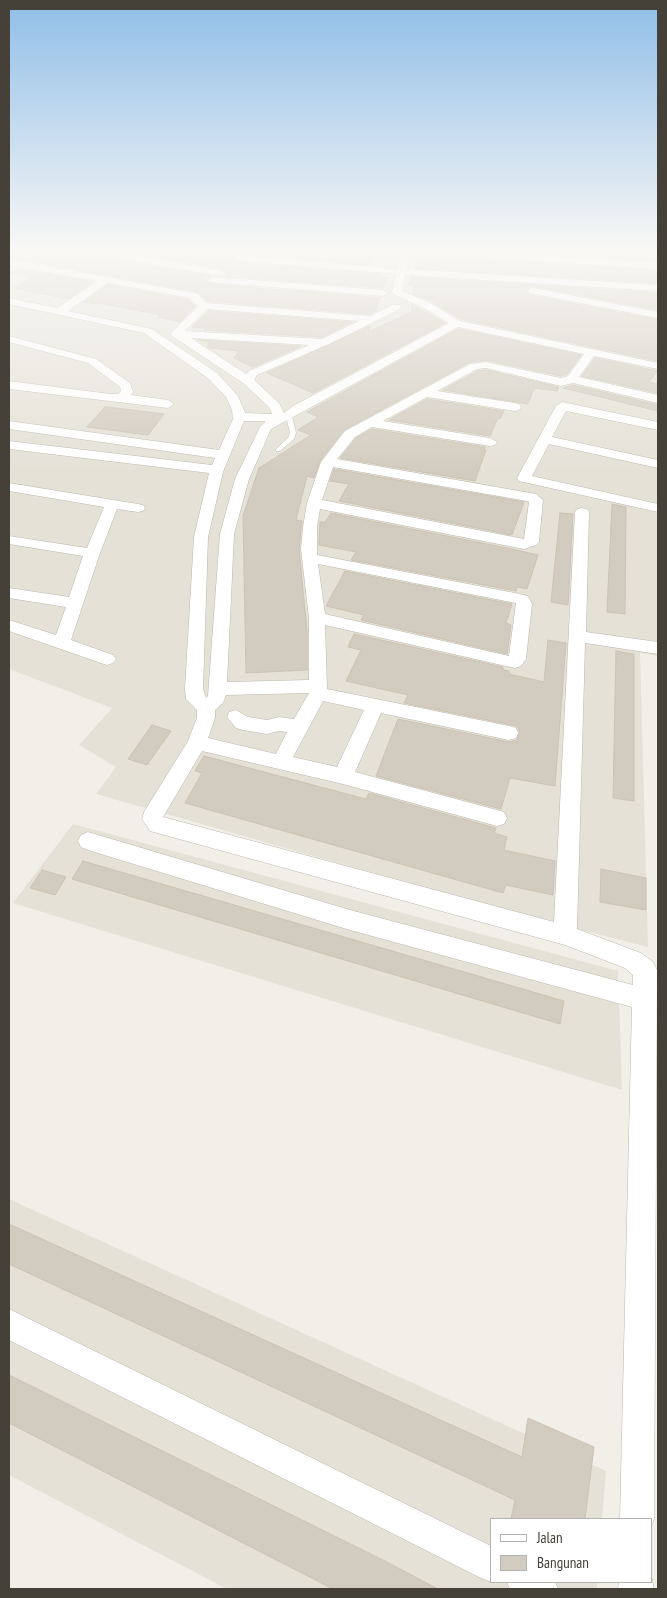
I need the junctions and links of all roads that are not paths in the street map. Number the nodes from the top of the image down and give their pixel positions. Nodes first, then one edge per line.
1 (122, 324) edge
2 (182, 324) edge
3 (362, 324) edge
4 (455, 324) edge
5 (459, 324) edge
6 (172, 331) junction
7 (159, 338) junction
8 (10, 340) edge
9 (324, 342) junction
10 (591, 352) junction
11 (658, 366) edge
12 (264, 368) junction
13 (233, 372) junction
14 (572, 379) junction
15 (247, 380) junction
16 (9, 385) edge
17 (426, 393) junction
18 (121, 397) junction
19 (658, 399) edge
20 (168, 404) dead end
21 (516, 407) dead end
22 (238, 417) junction
23 (285, 417) junction
24 (257, 418) junction
25 (371, 423) junction
26 (9, 426) edge
27 (658, 426) edge
28 (545, 439) junction
29 (490, 442) dead end
30 (9, 444) edge
31 (278, 450) dead end
32 (224, 455) junction
33 (328, 462) junction
34 (658, 464) edge
35 (217, 470) junction
36 (9, 487) edge
37 (314, 503) junction
38 (112, 504) junction
39 (138, 508) dead end
40 (658, 508) edge
41 (582, 512) dead end
42 (9, 540) edge
43 (92, 553) junction
44 (311, 558) junction
45 (9, 593) edge
46 (76, 602) junction
47 (317, 618) junction
48 (9, 625) edge
49 (577, 636) junction
50 (62, 642) junction
51 (658, 648) edge
52 (107, 659) dead end
53 (219, 689) junction
54 (318, 690) junction
55 (375, 706) junction
56 (206, 713) junction
57 (299, 726) junction
58 (509, 733) dead end
59 (197, 744) junction
60 (281, 762) junction
61 (343, 776) junction
62 (498, 818) dead end
63 (88, 841) dead end
64 (565, 935) junction
65 (645, 999) junction
66 (9, 1324) edge
67 (637, 1518) edge
68 (490, 1564) edge
69 (527, 1583) edge
70 (540, 1589) edge

1 - 7 street
2 - 6 street
3 - 9 street
4 - 23 street
5 - 10 street
6 - 7 street
6 - 9 street
6 - 13 street
7 - 22 street
8 - 18 street
9 - 12 street
10 - 11 street
10 - 14 street
12 - 13 street
12 - 15 street
13 - 15 street
13 - 24 street
14 - 17 street
14 - 19 street
15 - 23 street
16 - 18 street
17 - 21 street
17 - 25 street
18 - 20 street
22 - 24 street
22 - 32 street
23 - 24 street
23 - 31 lane
23 - 53 street
25 - 29 street
25 - 33 street
26 - 32 street
27 - 28 street
28 - 34 street
28 - 40 street
30 - 35 street
32 - 35 street
33 - 37 street
33 - 37 street
35 - 56 street
36 - 38 street
37 - 44 street
38 - 39 street
38 - 43 street
41 - 49 street
42 - 43 street
43 - 46 street
44 - 47 street
44 - 47 street
45 - 46 street
46 - 50 street
47 - 54 street
48 - 50 street
49 - 51 street
49 - 64 street
50 - 52 street
53 - 54 street
53 - 56 street
54 - 55 street
54 - 57 street
55 - 58 street
55 - 61 street
56 - 57 street
56 - 59 street
57 - 60 street
59 - 60 street
59 - 64 street
60 - 61 street
61 - 62 street
63 - 65 street
64 - 65 street
65 - 67 street
66 - 68 street
69 - 70 street

